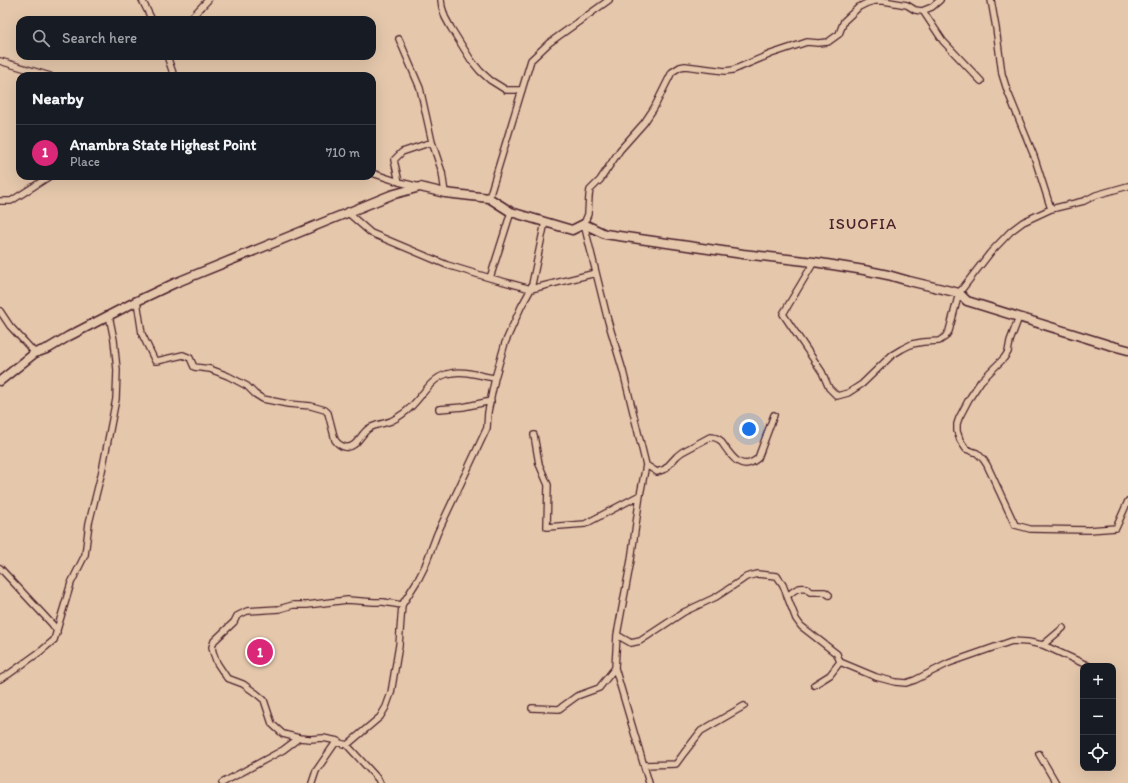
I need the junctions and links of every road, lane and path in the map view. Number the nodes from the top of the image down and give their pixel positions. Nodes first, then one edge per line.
1 (142, 0) edge
2 (208, 0) edge
3 (441, 0) edge
4 (609, 0) edge
5 (940, 0) edge
6 (991, 0) edge
7 (923, 11) junction
8 (150, 16) edge
9 (193, 16) edge
10 (399, 39) dead end
11 (168, 60) edge
12 (0, 62) edge
13 (36, 72) edge
14 (173, 72) edge
15 (981, 81) dead end
16 (522, 90) junction
17 (432, 142) junction
18 (376, 174) edge
19 (44, 180) edge
20 (399, 182) junction
21 (1128, 186) edge
22 (420, 187) junction
23 (445, 193) junction
24 (489, 198) junction
25 (0, 201) edge
26 (1051, 209) junction
27 (347, 212) junction
28 (511, 212) junction
29 (545, 222) junction
30 (584, 224) junction
31 (814, 262) junction
32 (596, 273) junction
33 (490, 278) junction
34 (531, 289) junction
35 (960, 293) junction
36 (138, 301) junction
37 (0, 311) edge
38 (110, 316) junction
39 (1019, 317) junction
40 (1128, 350) edge
41 (36, 353) junction
42 (495, 378) junction
43 (0, 381) edge
44 (491, 401) junction
45 (438, 409) dead end
46 (774, 415) dead end
47 (534, 435) dead end
48 (646, 466) junction
49 (640, 495) junction
50 (1128, 501) edge
51 (0, 568) edge
52 (787, 596) junction
53 (829, 596) dead end
54 (402, 605) junction
55 (1063, 628) dead end
56 (57, 632) junction
57 (616, 635) junction
58 (1043, 645) junction
59 (840, 662) junction
60 (1082, 663) edge
61 (615, 668) junction
62 (0, 679) edge
63 (814, 685) dead end
64 (744, 706) dead end
65 (532, 708) dead end
66 (299, 738) junction
67 (336, 742) junction
68 (347, 745) junction
69 (1039, 754) dead end
70 (644, 765) junction
71 (222, 783) edge
72 (312, 783) edge
73 (380, 783) edge
74 (649, 783) edge
75 (1056, 783) edge

1 - 8 street
2 - 9 street
3 - 16 street
4 - 16 street
5 - 7 street
6 - 26 street
7 - 15 street
7 - 30 street
10 - 17 street
11 - 14 street
12 - 13 street
16 - 24 street
17 - 20 street
17 - 23 street
18 - 20 street
19 - 25 street
20 - 22 street
21 - 26 street
22 - 23 main road
22 - 27 main road
23 - 24 main road
24 - 28 main road
26 - 35 street
27 - 33 street
27 - 36 main road
28 - 29 main road
28 - 33 street
29 - 30 main road
29 - 34 street
30 - 31 main road
30 - 32 street
31 - 35 main road
31 - 35 street
32 - 34 street
32 - 48 street
33 - 34 street
34 - 42 street
35 - 39 main road
36 - 38 main road
36 - 42 street
37 - 41 street
38 - 41 main road
38 - 56 street
39 - 40 main road
39 - 50 street
41 - 43 main road
42 - 44 street
44 - 45 street
44 - 54 street
46 - 48 street
47 - 49 street
48 - 49 street
49 - 57 street
51 - 56 street
52 - 53 street
52 - 57 street
52 - 59 street
54 - 66 street
54 - 68 street
55 - 58 street
56 - 62 street
57 - 61 street
58 - 59 street
58 - 60 street
59 - 63 street
61 - 65 street
61 - 70 street
64 - 70 street
66 - 67 street
66 - 71 street
67 - 68 street
67 - 72 street
68 - 73 street
69 - 75 street
70 - 74 street

